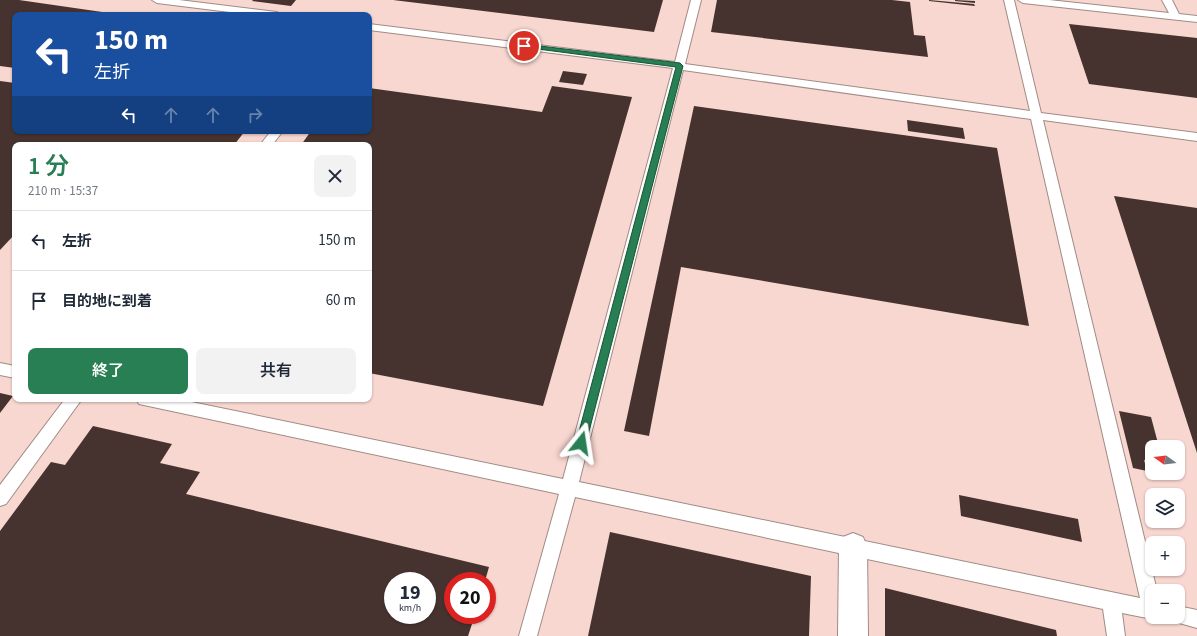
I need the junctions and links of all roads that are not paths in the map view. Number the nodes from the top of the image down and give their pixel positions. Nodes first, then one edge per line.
1 (157, 0) edge
2 (696, 0) edge
3 (1009, 0) edge
4 (1023, 0) edge
5 (1167, 0) edge
6 (253, 12) edge
7 (1175, 16) junction
8 (1197, 19) edge
9 (372, 26) edge
10 (680, 66) junction
11 (1038, 116) junction
12 (275, 134) edge
13 (1197, 137) edge
14 (268, 142) edge
15 (0, 369) edge
16 (12, 371) edge
17 (72, 402) edge
18 (158, 402) edge
19 (569, 488) junction
20 (0, 498) edge
21 (853, 547) junction
22 (1146, 584) edge
23 (1111, 601) junction
24 (1145, 608) edge
25 (1185, 616) edge
26 (1197, 619) edge
27 (528, 636) edge
28 (853, 636) edge
29 (1116, 636) edge

1 - 6 lane
2 - 10 lane
3 - 11 lane
4 - 7 lane
5 - 7 lane
7 - 8 lane
9 - 10 lane
10 - 11 lane
10 - 19 lane
11 - 13 lane
11 - 22 lane
12 - 14 lane
15 - 16 lane
17 - 20 lane
18 - 19 lane
19 - 21 lane
19 - 27 lane
21 - 23 lane
21 - 28 street
23 - 24 lane
23 - 29 lane
25 - 26 lane

